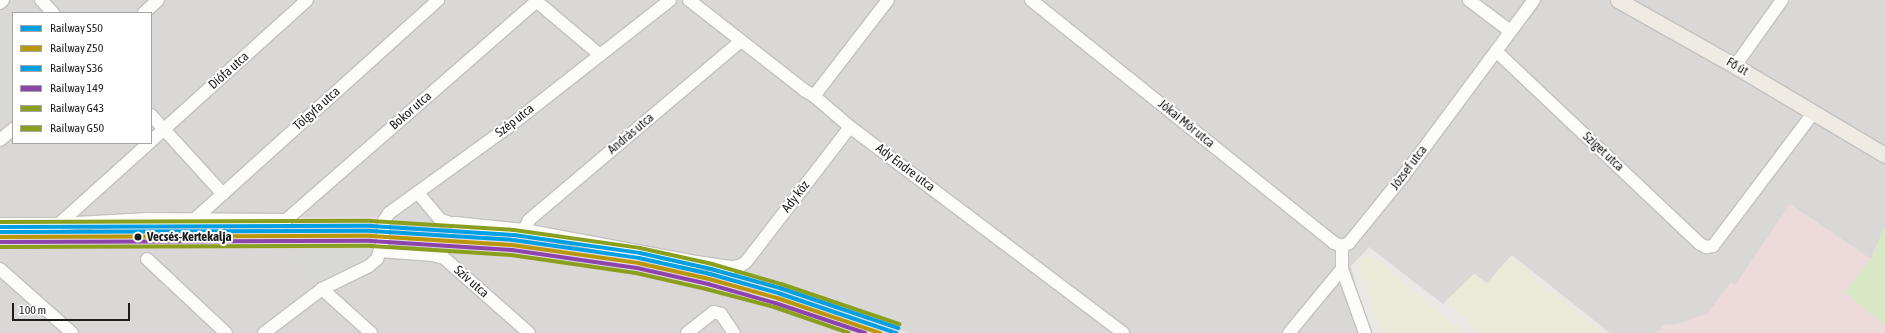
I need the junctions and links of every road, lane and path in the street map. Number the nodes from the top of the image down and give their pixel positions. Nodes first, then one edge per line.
1 (3, 0) edge
2 (41, 0) edge
3 (158, 0) edge
4 (307, 0) edge
5 (438, 0) edge
6 (536, 0) edge
7 (670, 0) edge
8 (689, 0) edge
9 (888, 0) edge
10 (1031, 0) edge
11 (1469, 0) edge
12 (1534, 0) edge
13 (1618, 0) edge
14 (1782, 0) edge
15 (0, 3) edge
16 (52, 12) edge
17 (145, 12) edge
18 (1510, 31) junction
19 (741, 41) junction
20 (1496, 51) junction
21 (600, 55) junction
22 (1735, 66) junction
23 (814, 96) junction
24 (1814, 112) junction
25 (152, 117) edge
26 (850, 127) junction
27 (164, 129) junction
28 (12, 130) edge
29 (0, 140) edge
30 (152, 140) edge
31 (148, 144) edge
32 (1885, 155) edge
33 (418, 193) junction
34 (223, 194) junction
35 (196, 218) junction
36 (1, 224) edge
37 (59, 224) junction
38 (524, 230) junction
39 (1342, 246) junction
40 (380, 251) junction
41 (147, 259) dead end
42 (0, 269) edge
43 (1342, 269) junction
44 (322, 289) junction
45 (72, 333) edge
46 (226, 333) edge
47 (264, 333) edge
48 (371, 333) edge
49 (529, 333) edge
50 (687, 333) edge
51 (734, 333) edge
52 (1124, 333) edge
53 (1289, 333) edge
54 (1365, 333) edge

1 - 15 street
2 - 16 street
3 - 17 street
4 - 27 street, Diófa utca
5 - 34 street, Tölgyfa utca
6 - 21 street
6 - 35 street, Bokor utca
7 - 21 street, Szép utca
8 - 19 street, Ady Endre utca
9 - 23 street
10 - 39 street, Jókai Mór utca
11 - 18 street
12 - 18 street, József utca
13 - 22 main road, Fő út
14 - 22 street
18 - 20 street, József utca
19 - 23 street, Ady Endre utca
19 - 38 street, András utca
20 - 24 street, Sziget utca
20 - 39 street, József utca
21 - 33 street, Szép utca
22 - 24 main road, Fő út
23 - 26 street, Ady Endre utca
24 - 32 main road, Fő út
25 - 27 street
26 - 38 street, Ady köz
26 - 52 street, Ady Endre utca
27 - 30 street, Diófa utca
27 - 34 street
28 - 29 street
31 - 37 street, Diófa utca
33 - 38 street
33 - 40 street, Szép utca
34 - 35 street, Tölgyfa utca
35 - 37 street
36 - 37 street
39 - 43 street
40 - 44 street
40 - 49 street, Szív utca
41 - 46 street
42 - 45 street
43 - 53 street
43 - 54 street
44 - 47 street
44 - 48 street
50 - 51 street

